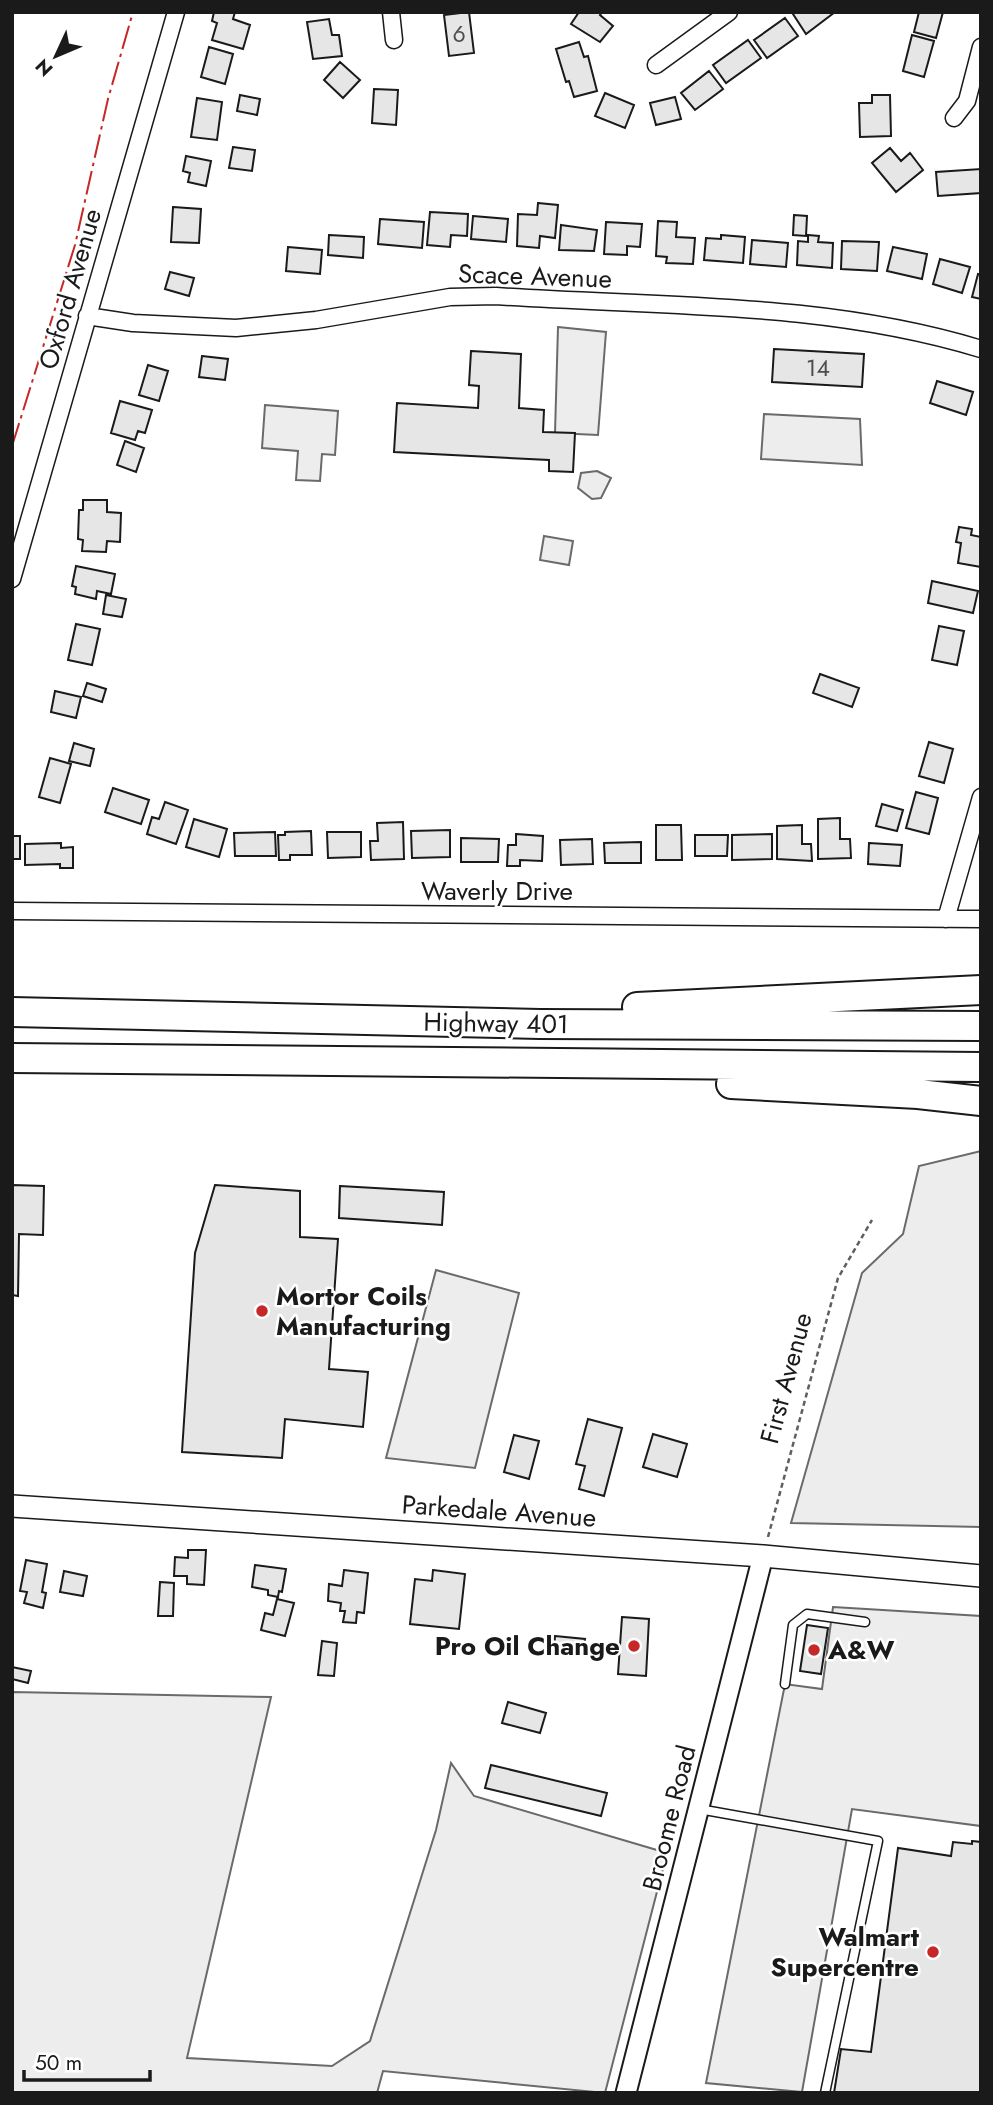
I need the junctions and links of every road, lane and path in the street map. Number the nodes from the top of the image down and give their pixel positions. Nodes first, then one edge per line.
1 (176, 12) edge
2 (391, 12) edge
3 (729, 12) edge
4 (394, 40) dead end
5 (981, 47) edge
6 (656, 65) dead end
7 (954, 118) dead end
8 (87, 316) junction
9 (981, 349) edge
10 (12, 579) edge
11 (981, 797) edge
12 (12, 911) edge
13 (946, 919) junction
14 (981, 919) edge
15 (981, 990) edge
16 (12, 1012) edge
17 (540, 1024) junction
18 (981, 1026) edge
19 (12, 1058) edge
20 (629, 1066) junction
21 (981, 1067) edge
22 (981, 1101) edge
23 (872, 1220) dead end
24 (12, 1506) edge
25 (763, 1556) junction
26 (981, 1576) edge
27 (865, 1622) dead end
28 (785, 1684) dead end
29 (699, 1810) junction
30 (626, 2093) edge
31 (825, 2093) edge

1 - 8 street, Oxford Avenue
2 - 4 street
3 - 6 street
5 - 7 street
8 - 9 street, Scace Avenue
8 - 10 street, Oxford Avenue
11 - 13 street
12 - 13 street, Waverly Drive
13 - 14 street, Waverly Drive
15 - 17 highway
16 - 17 highway, Highway 401
17 - 18 highway, Highway 401
19 - 20 highway, Highway 401
20 - 21 highway, Highway 401
20 - 22 highway
23 - 25 path, First Avenue
24 - 25 main road, Parkedale Avenue
25 - 26 main road, Parkedale Avenue
25 - 29 street, Broome Road
27 - 28 lane
29 - 30 street, Broome Road
29 - 31 lane

